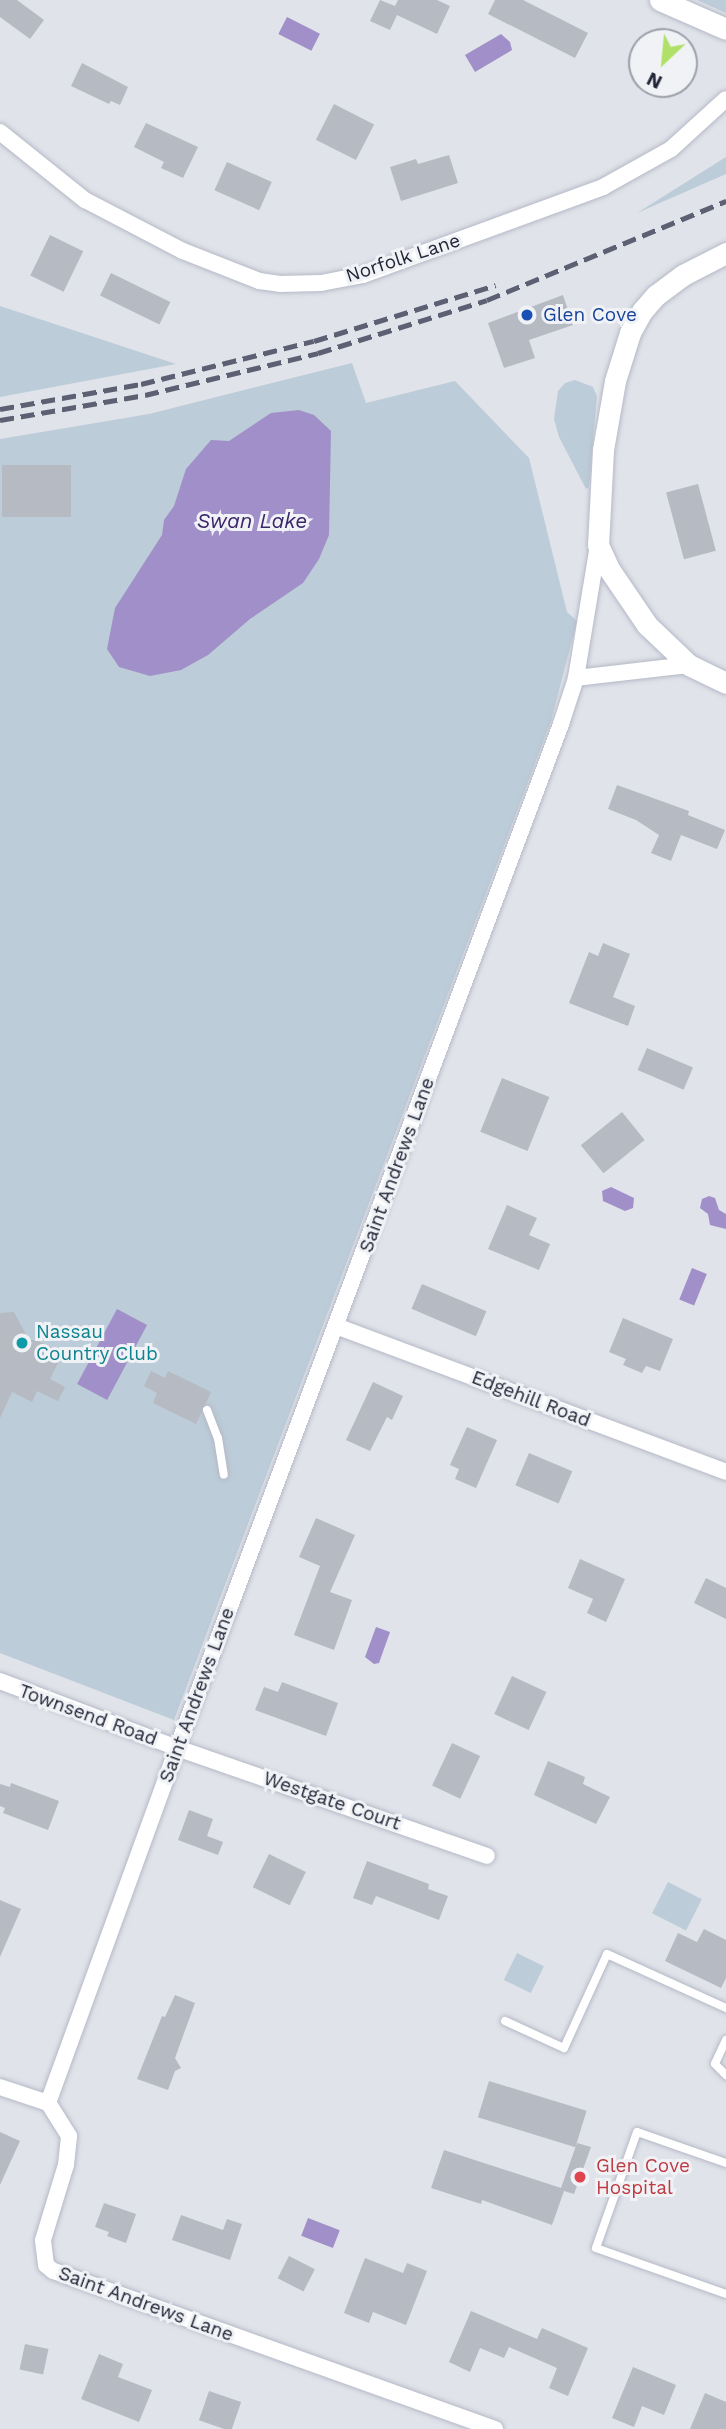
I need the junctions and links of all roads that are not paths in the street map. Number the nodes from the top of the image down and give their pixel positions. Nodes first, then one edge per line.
1 (660, 0) edge
2 (726, 29) edge
3 (726, 99) edge
4 (0, 132) edge
5 (726, 253) edge
6 (598, 545) junction
7 (689, 665) junction
8 (576, 678) junction
9 (726, 683) edge
10 (336, 1326) junction
11 (207, 1410) dead end
12 (726, 1472) edge
13 (224, 1475) dead end
14 (0, 1681) edge
15 (177, 1748) junction
16 (487, 1856) dead end
17 (726, 2008) edge
18 (505, 2021) dead end
19 (726, 2040) edge
20 (726, 2075) edge
21 (0, 2087) edge
22 (48, 2103) junction
23 (726, 2163) edge
24 (726, 2294) edge
25 (495, 2429) edge

1 - 2 street
3 - 4 street, Norfolk Lane
5 - 6 street
6 - 7 street
6 - 8 street, Saint Andrews Lane
7 - 8 street
7 - 9 street
8 - 10 street, Saint Andrews Lane
10 - 12 street, Edgehill Road
10 - 15 street, Saint Andrews Lane
11 - 13 lane
14 - 15 street, Townsend Road
15 - 16 street, Westgate Court
15 - 22 street, Saint Andrews Lane
17 - 18 lane
19 - 20 lane
21 - 22 street
22 - 25 street, Saint Andrews Lane
23 - 24 lane

